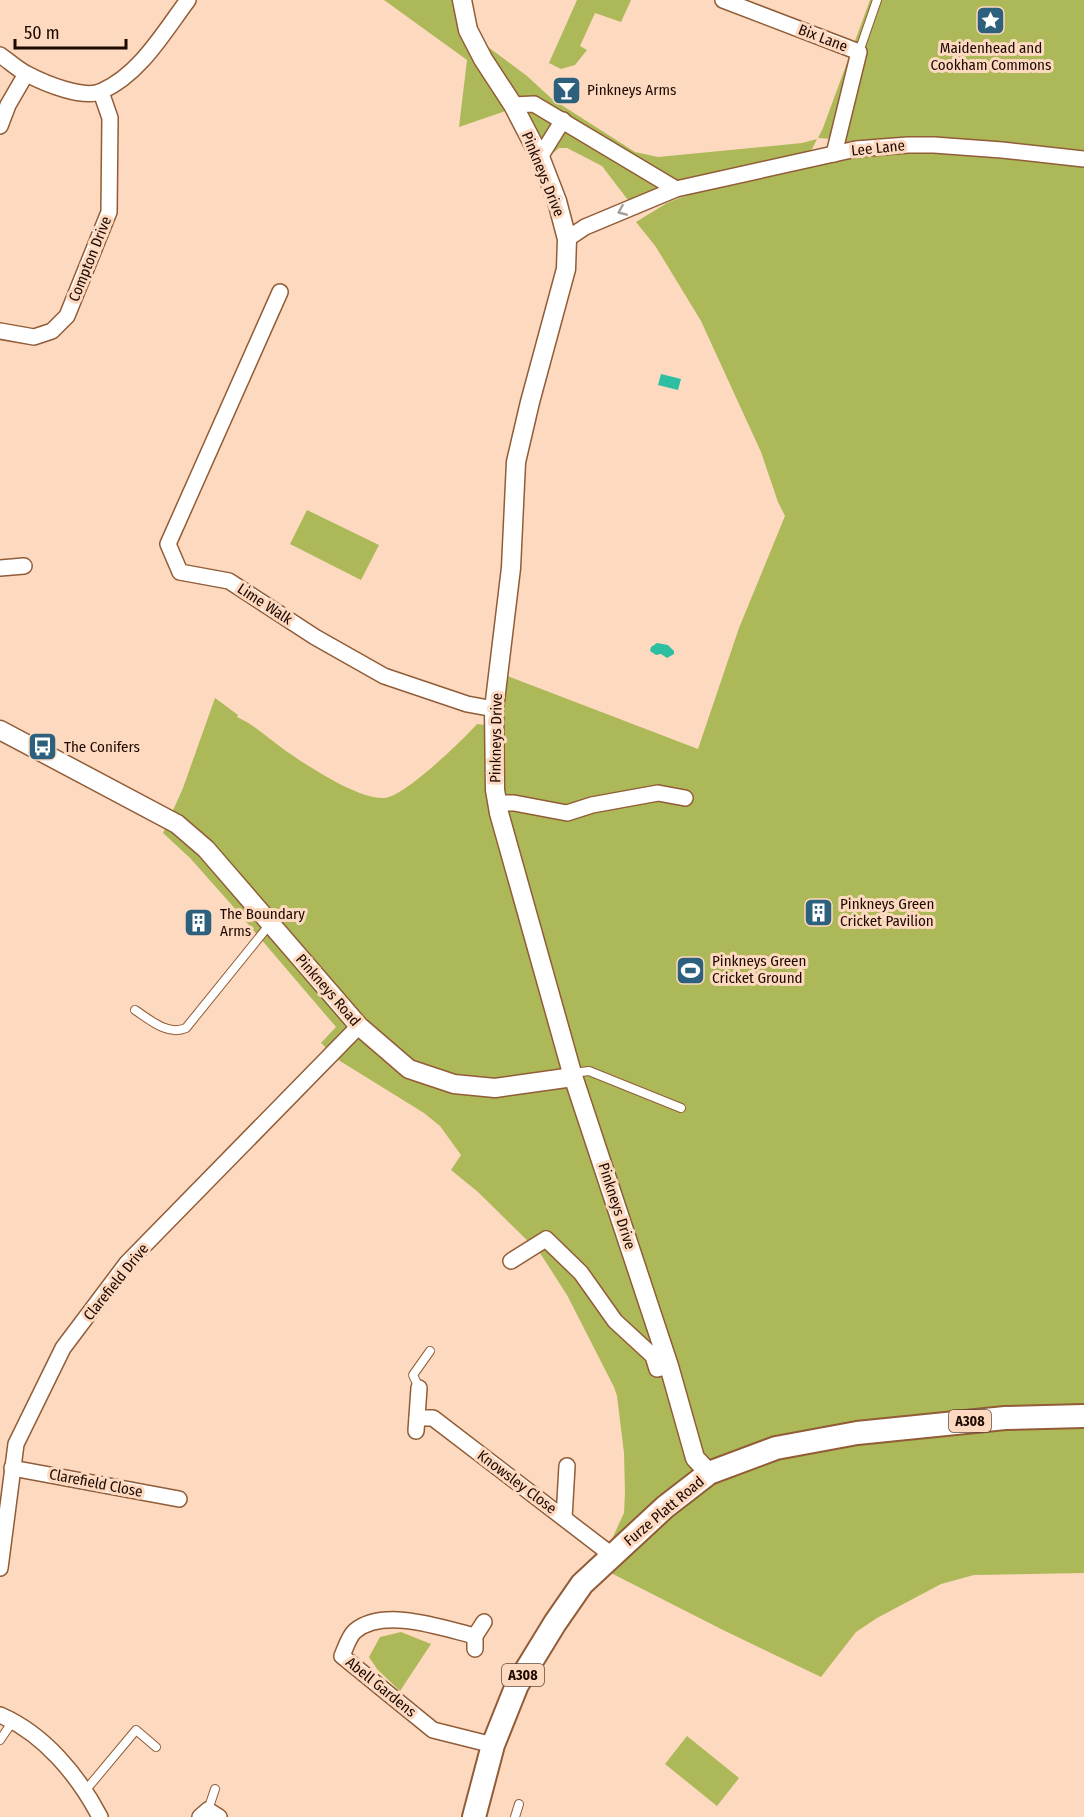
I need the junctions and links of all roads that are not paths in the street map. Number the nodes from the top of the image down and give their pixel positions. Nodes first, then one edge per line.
1 (188, 0) edge
2 (462, 0) edge
3 (723, 0) edge
4 (877, 0) edge
5 (859, 52) junction
6 (0, 55) edge
7 (26, 74) junction
8 (101, 92) junction
9 (513, 105) junction
10 (563, 120) junction
11 (0, 126) edge
12 (834, 153) junction
13 (540, 157) junction
14 (1084, 159) edge
15 (676, 189) junction
16 (567, 239) junction
17 (280, 292) dead end
18 (0, 331) edge
19 (24, 566) dead end
20 (0, 568) edge
21 (494, 709) junction
22 (0, 730) edge
23 (686, 798) dead end
24 (497, 803) junction
25 (270, 924) junction
26 (135, 1010) dead end
27 (359, 1026) junction
28 (573, 1075) junction
29 (681, 1108) dead end
30 (511, 1261) dead end
31 (430, 1351) dead end
32 (669, 1366) junction
33 (419, 1388) joint
34 (1084, 1416) edge
35 (567, 1466) dead end
36 (12, 1468) junction
37 (709, 1473) junction
38 (179, 1499) dead end
39 (564, 1518) junction
40 (613, 1556) junction
41 (0, 1568) edge
42 (484, 1622) dead end
43 (6, 1718) edge
44 (0, 1740) edge
45 (493, 1745) junction
46 (156, 1747) dead end
47 (215, 1789) dead end
48 (85, 1791) junction
49 (519, 1804) dead end
50 (209, 1815) edge
51 (100, 1817) edge
52 (474, 1817) edge
53 (515, 1817) edge

1 - 8 street
2 - 9 street, Pinkneys Drive
3 - 5 street, Bix Lane
4 - 5 lane
5 - 12 street, Bix Lane
6 - 7 street
7 - 8 street
7 - 11 street
8 - 18 street, Compton Drive
9 - 10 street
9 - 13 street, Pinkneys Drive
10 - 13 street
10 - 15 street
12 - 14 street, Lee Lane
12 - 15 street, Lee Lane
13 - 16 street, Pinkneys Drive
15 -> 16 street, Lee Lane
16 - 21 street, Pinkneys Drive
17 - 21 street, Lime Walk
19 - 20 street
21 - 24 street, Pinkneys Drive
22 - 25 street, Pinkneys Road
23 - 24 street
24 - 28 street, Pinkneys Drive
25 - 26 lane
25 - 27 street, Pinkneys Road
27 - 28 street, Pinkneys Road
27 - 36 street, Clarefield Drive
28 - 29 lane
28 - 32 street, Pinkneys Drive
30 - 32 street
31 - 33 lane
32 - 37 street, Pinkneys Drive
33 - 39 street, Knowsley Close
34 - 37 main road, Furze Platt Road / A308
35 - 39 street
36 - 38 street, Clarefield Close
36 - 41 street, Clarefield Drive
37 - 40 main road, Furze Platt Road / A308
39 - 40 street, Knowsley Close
40 - 45 main road, Furze Platt Road / A308
42 - 45 street, Abell Gardens
43 - 44 lane
43 - 48 street
45 - 52 main road, Furze Platt Road / A308
46 - 48 lane
47 - 50 lane
48 - 51 street
49 - 53 lane

